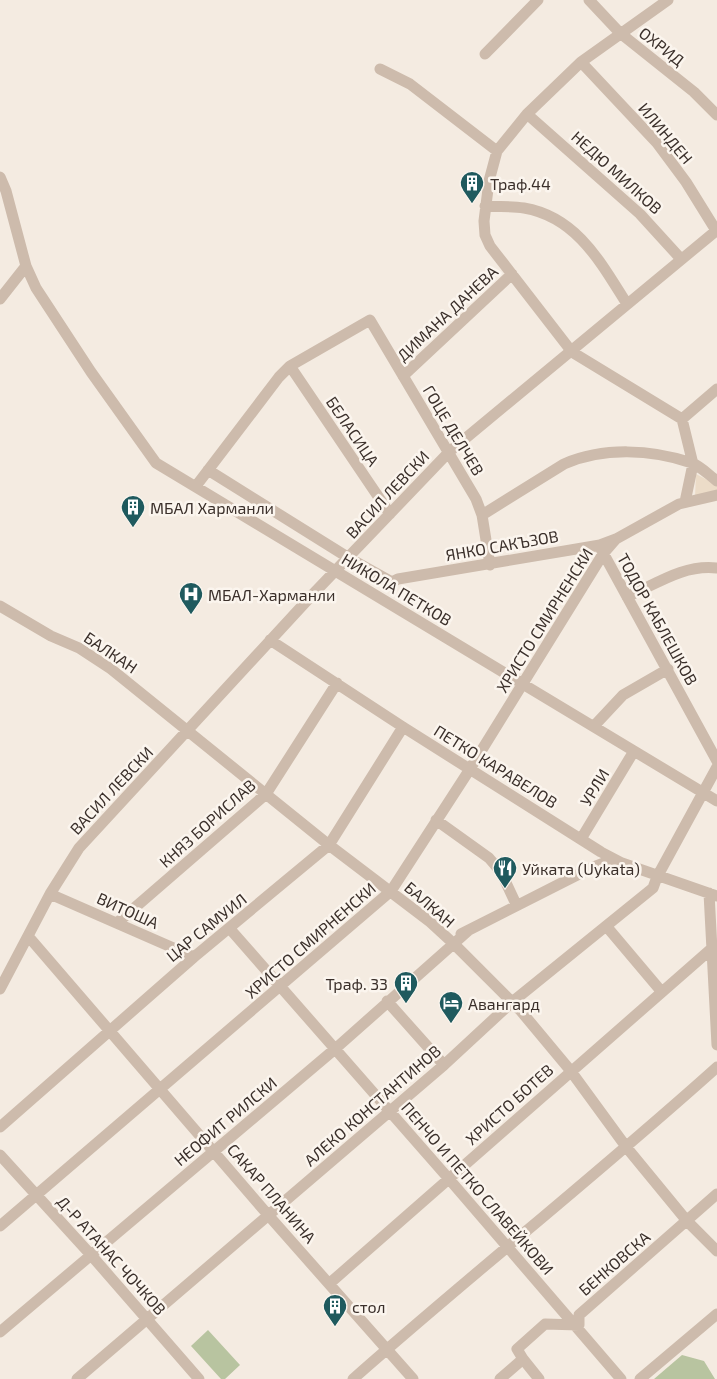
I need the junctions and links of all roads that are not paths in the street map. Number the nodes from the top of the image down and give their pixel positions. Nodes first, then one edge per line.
1 (538, 0) edge
2 (589, 0) edge
3 (668, 0) edge
4 (620, 33) junction
5 (485, 54) dead end
6 (581, 62) junction
7 (380, 68) dead end
8 (527, 114) junction
9 (717, 115) edge
10 (497, 151) junction
11 (0, 177) edge
12 (485, 206) junction
13 (717, 231) edge
14 (705, 240) junction
15 (717, 246) edge
16 (681, 259) junction
17 (26, 266) junction
18 (512, 274) junction
19 (0, 299) edge
20 (627, 304) junction
21 (572, 352) junction
22 (290, 366) junction
23 (403, 376) junction
24 (717, 389) edge
25 (682, 419) junction
26 (449, 452) junction
27 (693, 464) junction
28 (208, 470) junction
29 (717, 480) edge
30 (196, 486) junction
31 (717, 495) edge
32 (685, 502) junction
33 (390, 514) junction
34 (482, 515) junction
35 (601, 550) junction
36 (349, 558) junction
37 (490, 565) junction
38 (717, 568) edge
39 (336, 572) junction
40 (392, 582) junction
41 (628, 597) junction
42 (382, 600) junction
43 (0, 606) edge
44 (270, 640) junction
45 (668, 670) junction
46 (337, 684) junction
47 (523, 684) junction
48 (594, 726) junction
49 (403, 727) junction
50 (188, 732) junction
51 (634, 751) junction
52 (717, 761) edge
53 (717, 767) edge
54 (470, 770) junction
55 (703, 793) junction
56 (266, 794) junction
57 (717, 801) edge
58 (436, 820) junction
59 (581, 839) junction
60 (329, 845) junction
61 (622, 864) junction
62 (657, 877) junction
63 (391, 891) junction
64 (50, 894) junction
65 (713, 895) edge
66 (516, 904) junction
67 (117, 923) junction
68 (606, 927) junction
69 (230, 929) junction
70 (28, 936) junction
71 (451, 943) junction
72 (710, 950) junction
73 (194, 957) junction
74 (279, 988) junction
75 (0, 989) edge
76 (662, 991) junction
77 (387, 1001) junction
78 (511, 1003) junction
79 (110, 1031) junction
80 (717, 1045) edge
81 (335, 1049) junction
82 (444, 1065) junction
83 (717, 1067) edge
84 (570, 1070) junction
85 (161, 1090) junction
86 (390, 1110) junction
87 (0, 1127) edge
88 (627, 1148) junction
89 (214, 1152) junction
90 (0, 1155) edge
91 (449, 1179) junction
92 (717, 1194) edge
93 (36, 1195) junction
94 (269, 1216) junction
95 (687, 1220) junction
96 (0, 1226) edge
97 (507, 1246) junction
98 (717, 1251) edge
99 (91, 1255) junction
100 (330, 1282) junction
101 (717, 1314) edge
102 (147, 1318) junction
103 (575, 1326) junction
104 (0, 1332) edge
105 (387, 1349) junction
106 (523, 1360) junction
107 (77, 1379) edge
108 (199, 1379) edge
109 (353, 1379) edge
110 (413, 1379) edge
111 (500, 1379) edge
112 (539, 1379) edge
113 (621, 1379) edge
114 (640, 1379) edge

1 - 5 street
2 - 4 street, ОХРИД
3 - 4 street
4 - 6 street
4 - 9 street, ОХРИД
6 - 8 street
6 - 13 street, ИЛИНДЕН
7 - 10 street
8 - 10 street
8 - 16 street, НЕДЮ МИЛКОВ
10 - 12 street
11 - 17 street, НИКОЛА ПЕТКОВ
12 - 18 street
12 - 20 street
13 - 14 street, ВАСИЛ ЛЕВСКИ
14 - 15 street
14 - 16 street, ВАСИЛ ЛЕВСКИ
16 - 20 street, ВАСИЛ ЛЕВСКИ
17 - 19 street
17 - 30 street, НИКОЛА ПЕТКОВ
18 - 21 street
18 - 23 street, ДИМАНА ДАНЕВА
20 - 21 street, ВАСИЛ ЛЕВСКИ
21 - 25 street
21 - 26 street, ВАСИЛ ЛЕВСКИ
22 - 23 street, ГОЦЕ ДЕЛЧЕВ
22 - 28 street
22 - 33 street, БЕЛАСИЦА
23 - 26 street, ГОЦЕ ДЕЛЧЕВ
24 - 25 street
25 - 27 street
26 - 33 street, ВАСИЛ ЛЕВСКИ
26 - 34 street, ГОЦЕ ДЕЛЧЕВ
27 - 29 street
27 - 32 street
27 - 34 street
28 - 30 street
28 - 36 street
30 - 39 street, НИКОЛА ПЕТКОВ
31 - 32 street
32 - 35 street, ХРИСТО СМИРНЕНСКИ
33 - 36 street, ВАСИЛ ЛЕВСКИ
34 - 37 street, ГОЦЕ ДЕЛЧЕВ
35 - 37 street, ЯНКО САКЪЗОВ
35 - 41 street, ТОДОР КАБЛЕШКОВ
35 - 47 street, ХРИСТО СМИРНЕНСКИ
36 - 39 street, ВАСИЛ ЛЕВСКИ
36 - 40 street
37 - 40 street, ЯНКО САКЪЗОВ
38 - 41 street
39 - 42 street, НИКОЛА ПЕТКОВ
39 - 44 street, ВАСИЛ ЛЕВСКИ
40 - 42 street
41 - 45 street, ТОДОР КАБЛЕШКОВ
42 - 47 street, НИКОЛА ПЕТКОВ
43 - 50 street, БАЛКАН
44 - 46 street, ПЕТКО КАРАВЕЛОВ
44 - 50 street, ВАСИЛ ЛЕВСКИ
45 - 48 street
45 - 52 street, ТОДОР КАБЛЕШКОВ
46 - 49 street, ПЕТКО КАРАВЕЛОВ
46 - 56 street, КНЯЗ БОРИСЛАВ
47 - 48 street, НИКОЛА ПЕТКОВ
47 - 54 street, ХРИСТО СМИРНЕНСКИ
48 - 51 street, НИКОЛА ПЕТКОВ
49 - 54 street, ПЕТКО КАРАВЕЛОВ
49 - 60 street, ЦАР САМУИЛ
50 - 56 street, БАЛКАН
50 - 64 street, ВАСИЛ ЛЕВСКИ
51 - 55 street, НИКОЛА ПЕТКОВ
51 - 59 street, УРЛИ
53 - 55 street, АЛЕКО КОНСТАНТИНОВ
54 - 58 street, ХРИСТО СМИРНЕНСКИ
54 - 59 street, ПЕТКО КАРАВЕЛОВ
55 - 57 street, НИКОЛА ПЕТКОВ
55 - 62 street, АЛЕКО КОНСТАНТИНОВ
56 - 60 street, БАЛКАН
56 - 67 street, КНЯЗ БОРИСЛАВ
58 - 63 street, ХРИСТО СМИРНЕНСКИ
58 - 66 street
59 - 61 street, ПЕТКО КАРАВЕЛОВ
60 - 63 street, БАЛКАН
60 - 69 street, ЦАР САМУИЛ
61 - 62 street, ПЕТКО КАРАВЕЛОВ
61 - 66 street, НЕОФИТ РИЛСКИ
62 - 65 street, ПЕТКО КАРАВЕЛОВ
62 - 68 street, АЛЕКО КОНСТАНТИНОВ
63 - 71 street, БАЛКАН
63 - 74 street, ХРИСТО СМИРНЕНСКИ
64 - 67 street, ВИТОША
64 - 70 street, ВАСИЛ ЛЕВСКИ
65 - 72 street
66 - 71 street, НЕОФИТ РИЛСКИ
67 - 73 street, ВИТОША
68 - 76 street
68 - 78 street, АЛЕКО КОНСТАНТИНОВ
69 - 73 street, ЦАР САМУИЛ
69 - 74 street, ПЕНЧО И ПЕТКО СЛАВЕЙКОВИ
70 - 75 street, ВАСИЛ ЛЕВСКИ
70 - 79 street, САКАР ПЛАНИНА
71 - 77 street, НЕОФИТ РИЛСКИ
71 - 78 street, БАЛКАН
72 - 76 street, ХРИСТО БОТЕВ
72 - 80 street
73 - 79 street, ЦАР САМУИЛ
74 - 81 street, ПЕНЧО И ПЕТКО СЛАВЕЙКОВИ
74 - 85 street, ХРИСТО СМИРНЕНСКИ
76 - 84 street, ХРИСТО БОТЕВ
77 - 81 street, НЕОФИТ РИЛСКИ
77 - 82 street
78 - 82 street, АЛЕКО КОНСТАНТИНОВ
78 - 84 street, БАЛКАН
79 - 85 street, САКАР ПЛАНИНА
79 - 87 street, ЦАР САМУИЛ
81 - 86 street, ПЕНЧО И ПЕТКО СЛАВЕЙКОВИ
81 - 89 street, НЕОФИТ РИЛСКИ
82 - 86 street, АЛЕКО КОНСТАНТИНОВ
83 - 88 street
84 - 88 street, БАЛКАН
84 - 91 street, ХРИСТО БОТЕВ
85 - 89 street, САКАР ПЛАНИНА
85 - 93 street, ХРИСТО СМИРНЕНСКИ
86 - 91 street, ПЕНЧО И ПЕТКО СЛАВЕЙКОВИ
86 - 94 street, АЛЕКО КОНСТАНТИНОВ
88 - 95 street, БАЛКАН
88 - 97 street
89 - 94 street, САКАР ПЛАНИНА
89 - 99 street, НЕОФИТ РИЛСКИ
90 - 93 street, Д-Р АТАНАС ЧОЧКОВ
91 - 97 street, ПЕНЧО И ПЕТКО СЛАВЕЙКОВИ
91 - 100 street, ХРИСТО БОТЕВ
92 - 95 street, БЕНКОВСКА
93 - 96 street, ХРИСТО СМИРНЕНСКИ
93 - 99 street, Д-Р АТАНАС ЧОЧКОВ
94 - 100 street, САКАР ПЛАНИНА
94 - 102 street, АЛЕКО КОНСТАНТИНОВ
95 - 98 street, БАЛКАН
95 - 103 street, БЕНКОВСКА
97 - 103 street, ПЕНЧО И ПЕТКО СЛАВЕЙКОВИ
97 - 105 street
99 - 102 street, Д-Р АТАНАС ЧОЧКОВ
99 - 104 street, НЕОФИТ РИЛСКИ
100 - 105 street, САКАР ПЛАНИНА
101 - 114 street
102 - 107 street, АЛЕКО КОНСТАНТИНОВ
102 - 108 street, Д-Р АТАНАС ЧОЧКОВ
103 - 106 street
103 - 113 street, ПЕНЧО И ПЕТКО СЛАВЕЙКОВИ
105 - 109 street
105 - 110 street, САКАР ПЛАНИНА
106 - 111 street
106 - 112 street

